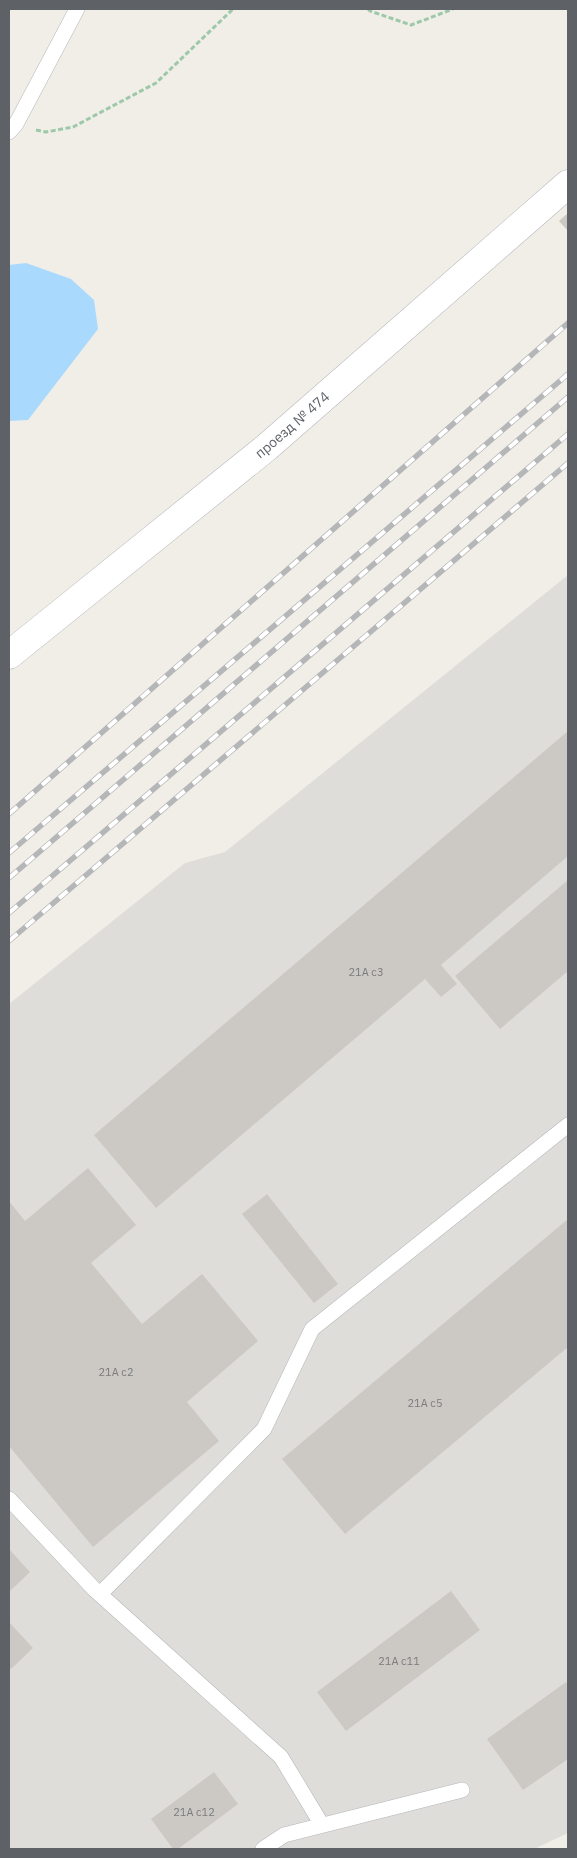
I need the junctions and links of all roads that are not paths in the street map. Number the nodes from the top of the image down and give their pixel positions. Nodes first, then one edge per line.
1 (77, 9) edge
2 (12, 128) edge
3 (568, 184) edge
4 (9, 655) edge
5 (568, 1125) edge
6 (9, 1499) edge
7 (100, 1594) junction
8 (462, 1790) dead end
9 (322, 1825) junction
10 (263, 1849) edge

1 - 2 lane
3 - 4 street, проезд № 474
5 - 7 lane
6 - 7 lane
7 - 9 lane
8 - 9 lane
9 - 10 lane

